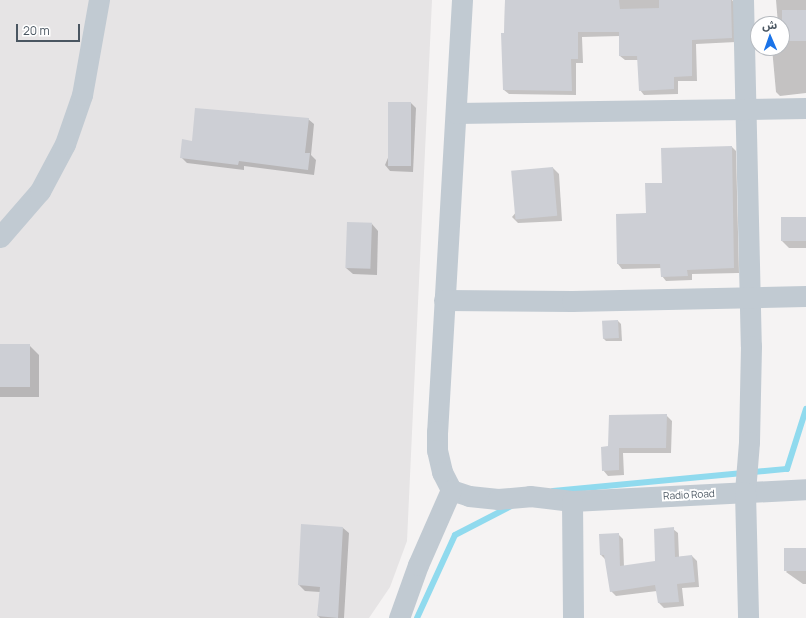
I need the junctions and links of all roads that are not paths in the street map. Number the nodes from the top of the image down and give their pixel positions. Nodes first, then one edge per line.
1 (99, 0) edge
2 (462, 0) edge
3 (743, 0) edge
4 (806, 108) edge
5 (748, 109) junction
6 (456, 113) junction
7 (0, 237) edge
8 (806, 296) edge
9 (749, 299) junction
10 (444, 300) junction
11 (806, 489) edge
12 (451, 490) junction
13 (745, 492) junction
14 (572, 501) junction
15 (399, 618) edge
16 (573, 618) edge
17 (748, 618) edge

1 - 7 street
2 - 6 street
3 - 5 street
4 - 5 street
5 - 6 street
5 - 9 street
6 - 10 street
8 - 9 street
9 - 10 street
9 - 13 street
10 - 12 street
11 - 13 street, Radio Road
12 - 14 street, Radio Road
12 - 15 street
13 - 14 street, Radio Road
13 - 17 street
14 - 16 street

